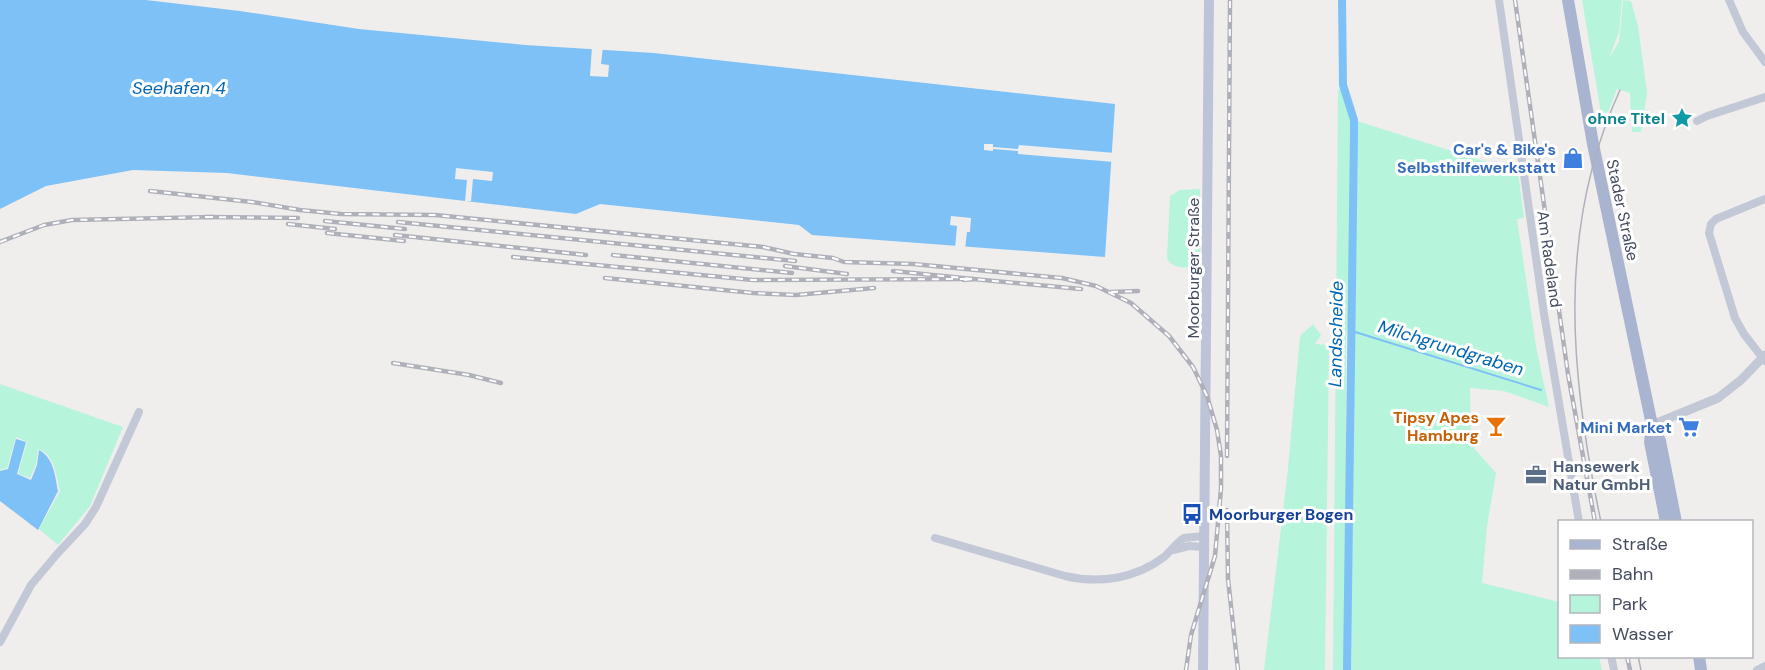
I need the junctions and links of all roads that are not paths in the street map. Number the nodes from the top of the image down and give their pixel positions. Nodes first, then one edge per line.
1 (1209, 0) edge
2 (1499, 0) edge
3 (1568, 0) edge
4 (1729, 0) edge
5 (1765, 62) edge
6 (1765, 97) edge
7 (1697, 121) dead end
8 (1765, 199) edge
9 (1764, 358) edge
10 (139, 412) dead end
11 (1652, 425) junction
12 (1579, 520) edge
13 (1666, 520) edge
14 (1676, 520) edge
15 (935, 538) dead end
16 (1203, 542) junction
17 (0, 642) edge
18 (1765, 666) edge
19 (1203, 670) edge
20 (1757, 670) edge

1 - 16 main road, Moorburger Straße
2 - 12 street, Am Radeland
3 - 11 main road, Stader Straße
4 - 5 street
6 - 7 street
8 - 9 street
9 - 11 street
10 - 17 street
11 - 13 main road, Stader Straße
11 - 14 main road, Stader Straße
15 - 16 street
16 - 19 main road
18 - 20 street

